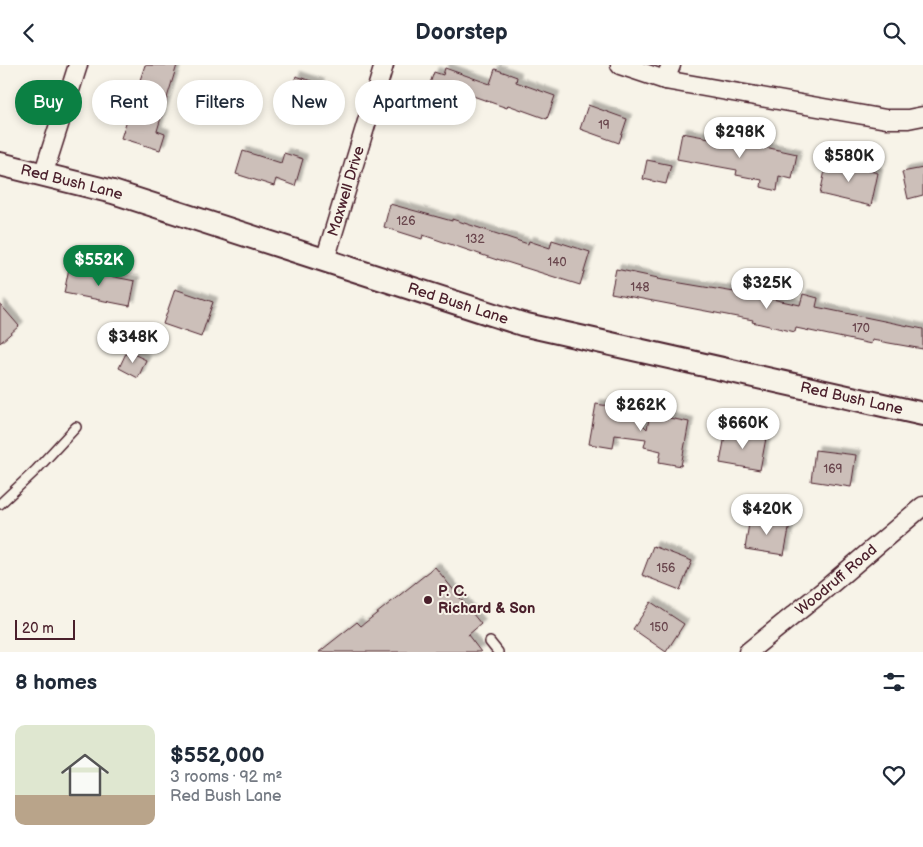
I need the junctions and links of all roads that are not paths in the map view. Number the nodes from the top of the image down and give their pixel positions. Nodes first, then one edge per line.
1 (78, 65) edge
2 (384, 65) edge
3 (620, 65) edge
4 (668, 72) edge
5 (923, 116) edge
6 (0, 164) edge
7 (43, 175) junction
8 (325, 260) junction
9 (923, 414) edge
10 (76, 427) dead end
11 (0, 504) edge
12 (923, 506) edge
13 (490, 642) dead end
14 (498, 652) edge
15 (748, 652) edge

1 - 7 street
2 - 8 street, Maxwell Drive
3 - 4 street
4 - 5 street
6 - 7 street, Red Bush Lane
7 - 8 street, Red Bush Lane
8 - 9 street, Red Bush Lane
10 - 11 lane
12 - 15 street, Woodruff Road
13 - 14 lane

